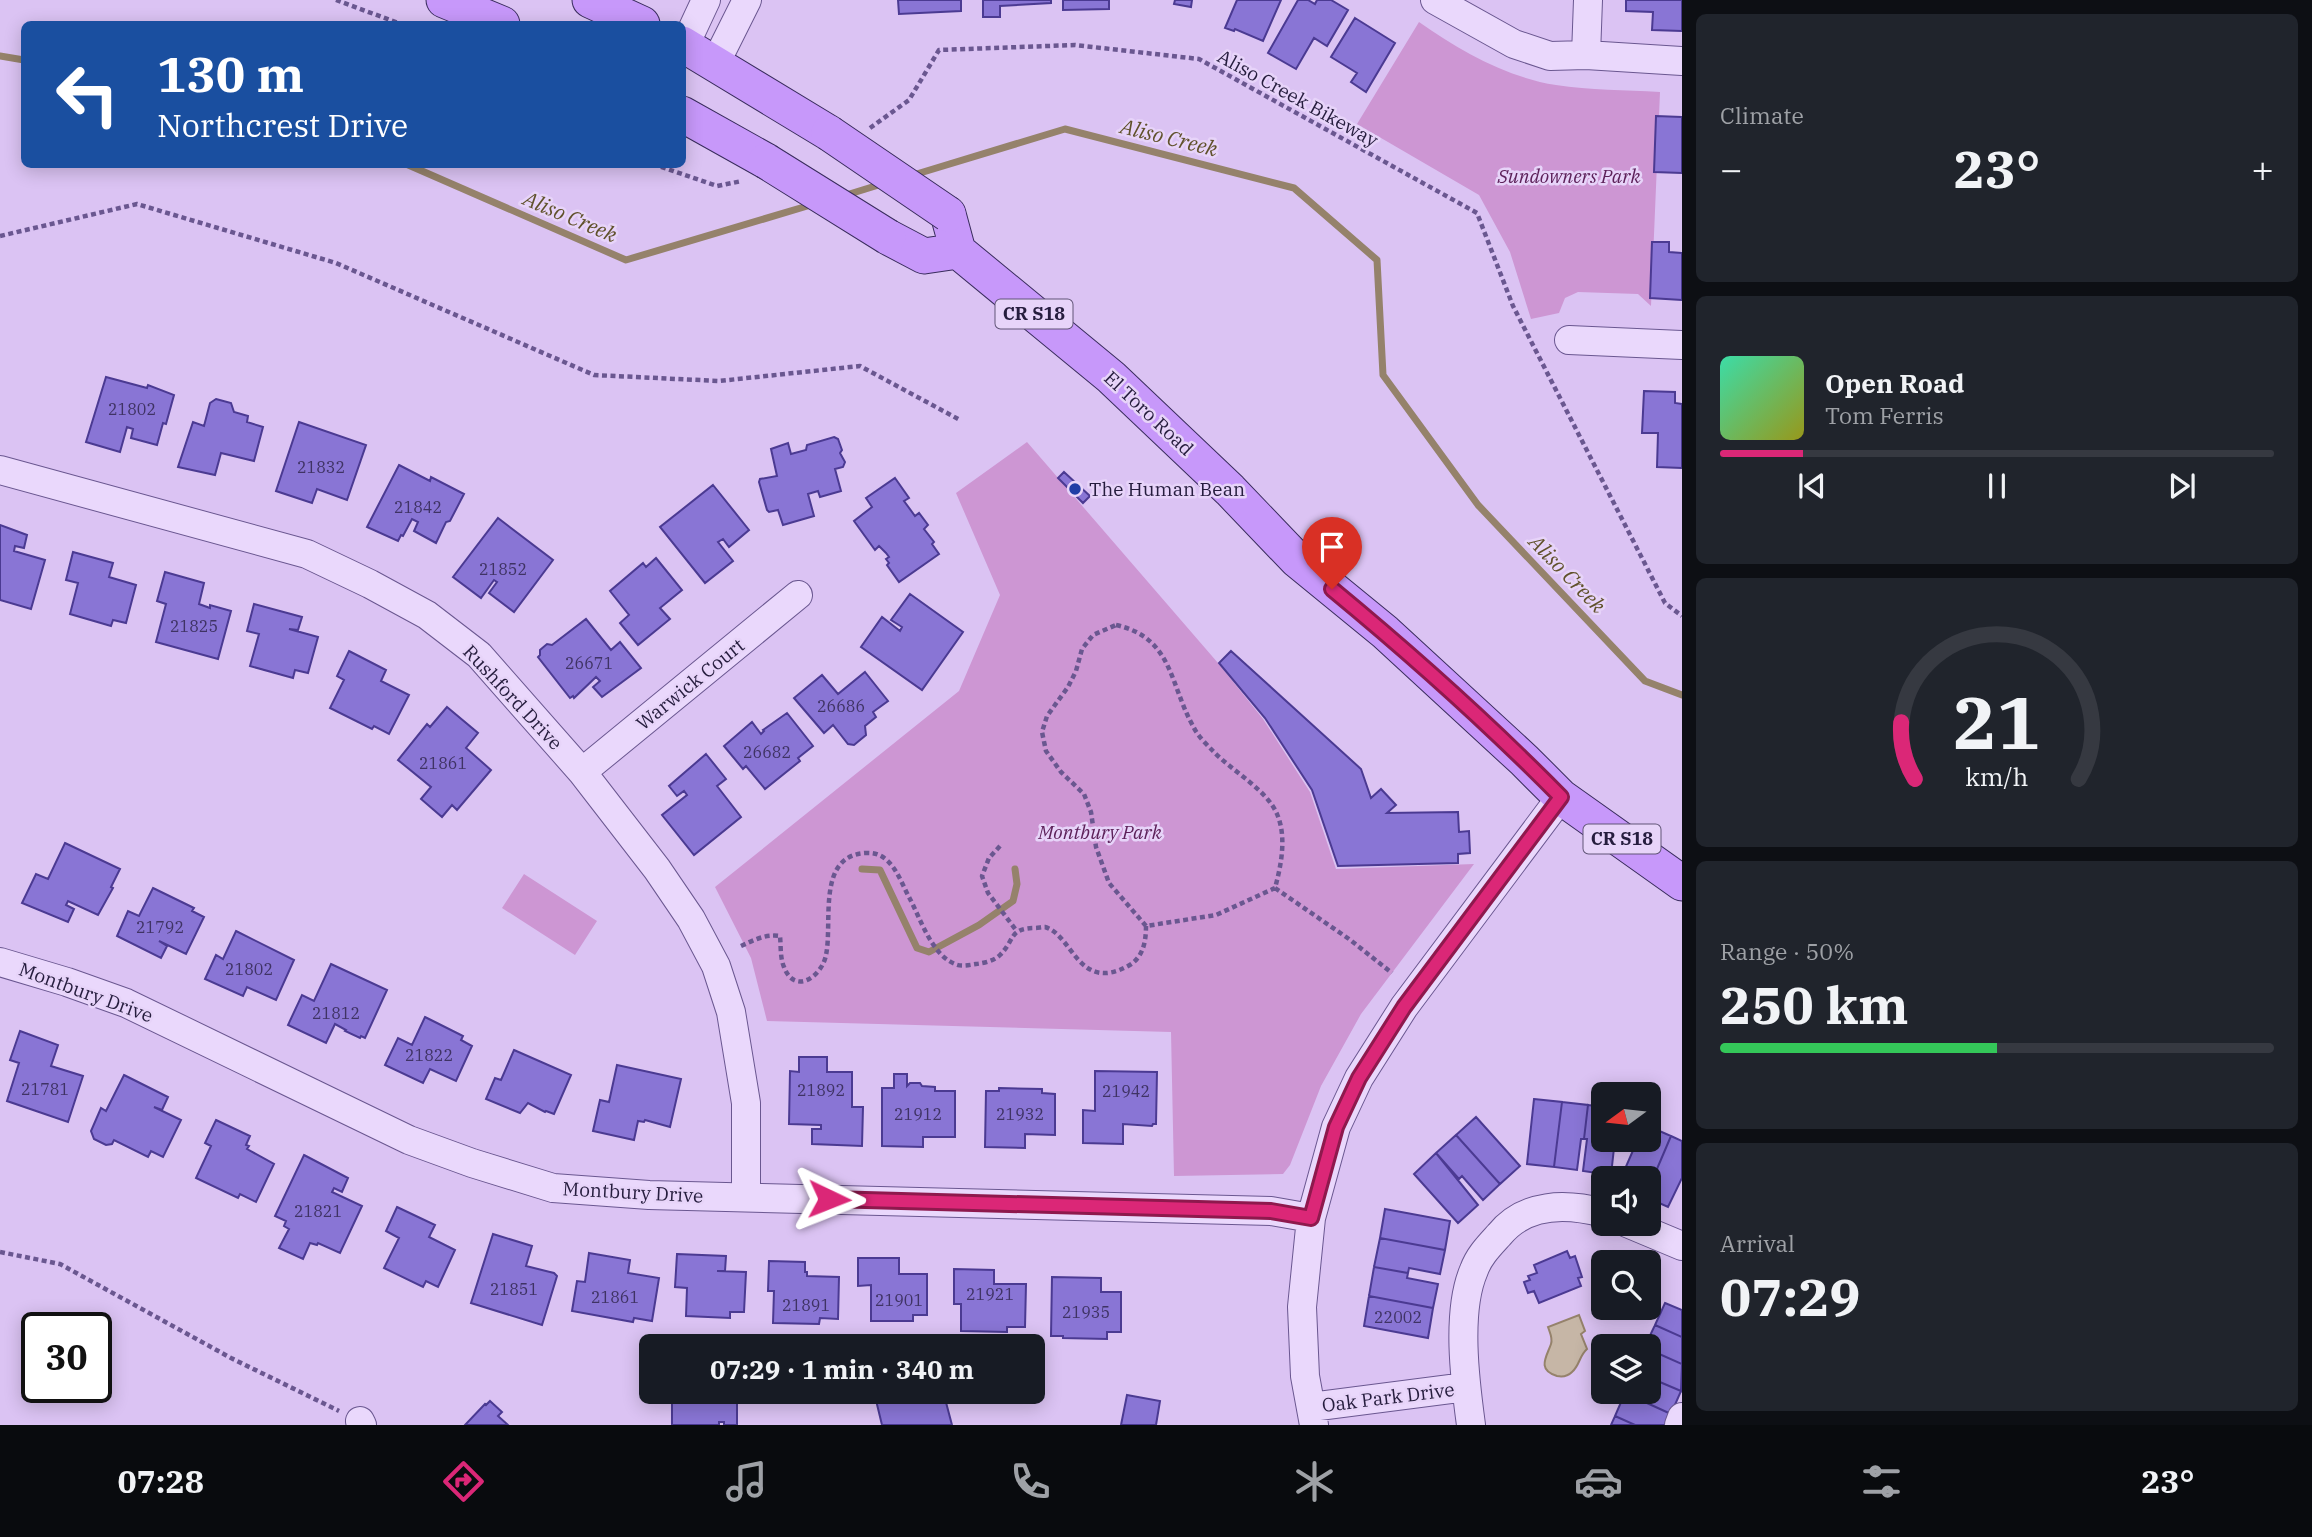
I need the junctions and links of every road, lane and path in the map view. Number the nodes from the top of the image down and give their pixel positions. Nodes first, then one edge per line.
1 (336, 0) edge
2 (444, 0) edge
3 (590, 0) edge
4 (706, 0) edge
5 (747, 0) edge
6 (1435, 0) edge
7 (1588, 0) edge
8 (393, 21) edge
9 (495, 21) edge
10 (636, 21) edge
11 (686, 40) edge
12 (686, 45) edge
13 (1586, 55) junction
14 (1682, 61) edge
15 (715, 64) junction
16 (686, 117) edge
17 (866, 132) dead end
18 (665, 168) edge
19 (755, 171) junction
20 (0, 236) edge
21 (958, 251) junction
22 (1569, 340) dead end
23 (1682, 345) edge
24 (960, 420) dead end
25 (0, 470) edge
26 (798, 595) dead end
27 (1682, 616) edge
28 (582, 772) junction
29 (1561, 797) junction
30 (1000, 846) dead end
31 (1682, 883) edge
32 (1275, 888) junction
33 (1146, 926) junction
34 (1016, 930) junction
35 (741, 946) dead end
36 (0, 962) edge
37 (1392, 973) dead end
38 (746, 1196) junction
39 (1591, 1210) edge
40 (1311, 1218) junction
41 (1657, 1236) edge
42 (1682, 1247) edge
43 (0, 1252) edge
44 (1466, 1387) junction
45 (1312, 1416) edge
46 (1682, 1418) edge
47 (361, 1423) edge
48 (1471, 1425) edge
49 (1679, 1425) edge

1 - 8 path
2 - 9 main road
3 - 10 main road
4 - 11 street
5 - 15 street
6 - 13 street
7 - 13 street
12 - 15 main road
13 - 14 street
15 - 21 main road, bridge
16 - 19 main road
17 - 27 path, Aliso Creek Bikeway
18 - 19 path
19 - 21 main road, bridge
20 - 24 path
21 - 29 main road, El Toro Road / CR S18
22 - 23 street
25 - 28 street, Rushford Drive
26 - 28 street, Warwick Court
28 - 38 street, Rushford Drive
29 - 31 main road, El Toro Road / CR S18
29 - 40 street
30 - 34 path
32 - 33 path
32 - 33 path
32 - 37 path
33 - 34 path
34 - 35 path
36 - 38 street, Montbury Drive
38 - 40 street, Montbury Drive
39 - 44 street
40 - 45 street
41 - 42 street
43 - 47 path
44 - 45 street, Oak Park Drive
44 - 48 street
46 - 49 street

